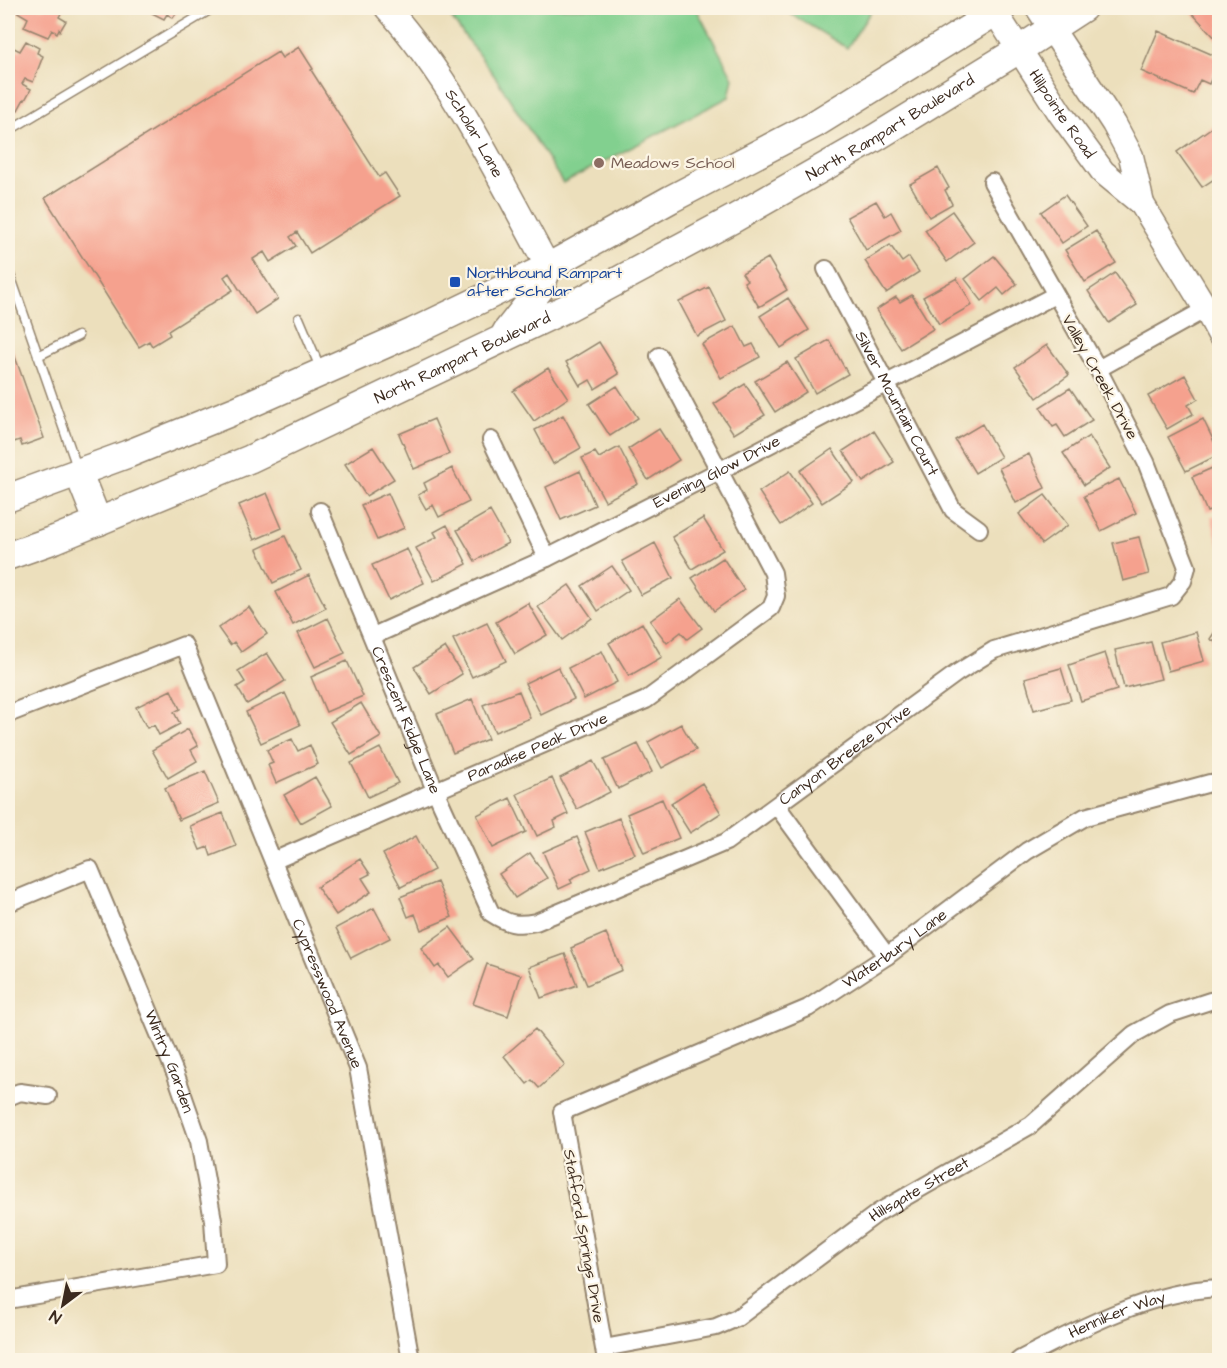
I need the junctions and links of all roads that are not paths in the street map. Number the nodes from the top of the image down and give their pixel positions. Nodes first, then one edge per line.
1 (213, 8) edge
2 (387, 8) edge
3 (1083, 8) edge
4 (999, 10) edge
5 (1045, 18) edge
6 (1020, 49) junction
7 (8, 131) edge
8 (992, 182) dead end
9 (1142, 204) junction
10 (548, 267) junction
11 (8, 269) edge
12 (826, 269) dead end
13 (10, 288) edge
14 (1055, 295) junction
15 (1206, 309) junction
16 (299, 318) dead end
17 (1220, 335) edge
18 (78, 336) dead end
19 (499, 340) junction
20 (38, 356) junction
21 (659, 356) dead end
22 (1098, 369) junction
23 (321, 372) junction
24 (886, 384) junction
25 (491, 440) dead end
26 (719, 471) junction
27 (78, 472) junction
28 (8, 498) edge
29 (320, 511) dead end
30 (98, 522) junction
31 (978, 529) dead end
32 (8, 556) edge
33 (547, 558) junction
34 (1184, 580) joint
35 (373, 636) junction
36 (8, 713) edge
37 (1220, 784) edge
38 (435, 790) junction
39 (777, 806) junction
40 (273, 861) junction
41 (8, 903) edge
42 (505, 922) joint
43 (887, 956) junction
44 (1220, 1000) edge
45 (48, 1096) dead end
46 (8, 1097) edge
47 (562, 1112) joint
48 (1220, 1288) edge
49 (8, 1300) edge
50 (605, 1354) edge
51 (411, 1360) edge
52 (1019, 1360) edge

1 - 7 lane
2 - 10 street, Scholar Lane
3 - 5 main road, North Rampart Boulevard
4 - 6 street, Hillpointe Road
4 - 10 main road
5 - 6 main road, North Rampart Boulevard
5 - 9 street, Hillpointe Road
6 - 9 street, Hillpointe Road
6 - 19 main road, North Rampart Boulevard
8 - 14 street, Valley Creek Drive
9 - 15 street, Hillpointe Road
10 - 19 main road
10 - 23 main road
11 - 13 lane
12 - 24 street, Silver Mountain Court
13 - 20 lane
14 - 22 street, Valley Creek Drive
14 - 24 street, Evening Glow Drive
15 - 17 street, Hillpointe Road
15 - 22 street
16 - 23 lane
18 - 20 lane
19 - 30 main road, North Rampart Boulevard
20 - 27 lane
21 - 26 street
22 - 34 street, Valley Creek Drive
23 - 27 main road
24 - 26 street, Evening Glow Drive
24 - 31 street, Silver Mountain Court
25 - 33 street
26 - 33 street, Evening Glow Drive
26 - 38 street, Paradise Peak Drive
27 - 28 main road
27 - 30 main road
29 - 35 street, Crescent Ridge Lane
30 - 32 main road, North Rampart Boulevard
33 - 35 street, Evening Glow Drive
34 - 39 street, Canyon Breeze Drive
35 - 38 street, Crescent Ridge Lane
36 - 40 street, Cypresswood Avenue
37 - 43 street, Waterbury Lane
38 - 40 street, Paradise Peak Drive
38 - 42 street, Crescent Ridge Lane
39 - 42 street, Canyon Breeze Drive
39 - 43 street
40 - 51 street, Cypresswood Avenue
41 - 49 street, Wintry Garden
43 - 47 street, Waterbury Lane
44 - 50 street, Hillsgate Street
45 - 46 street
47 - 50 street, Stafford Springs Drive
48 - 52 street, Henniker Way

